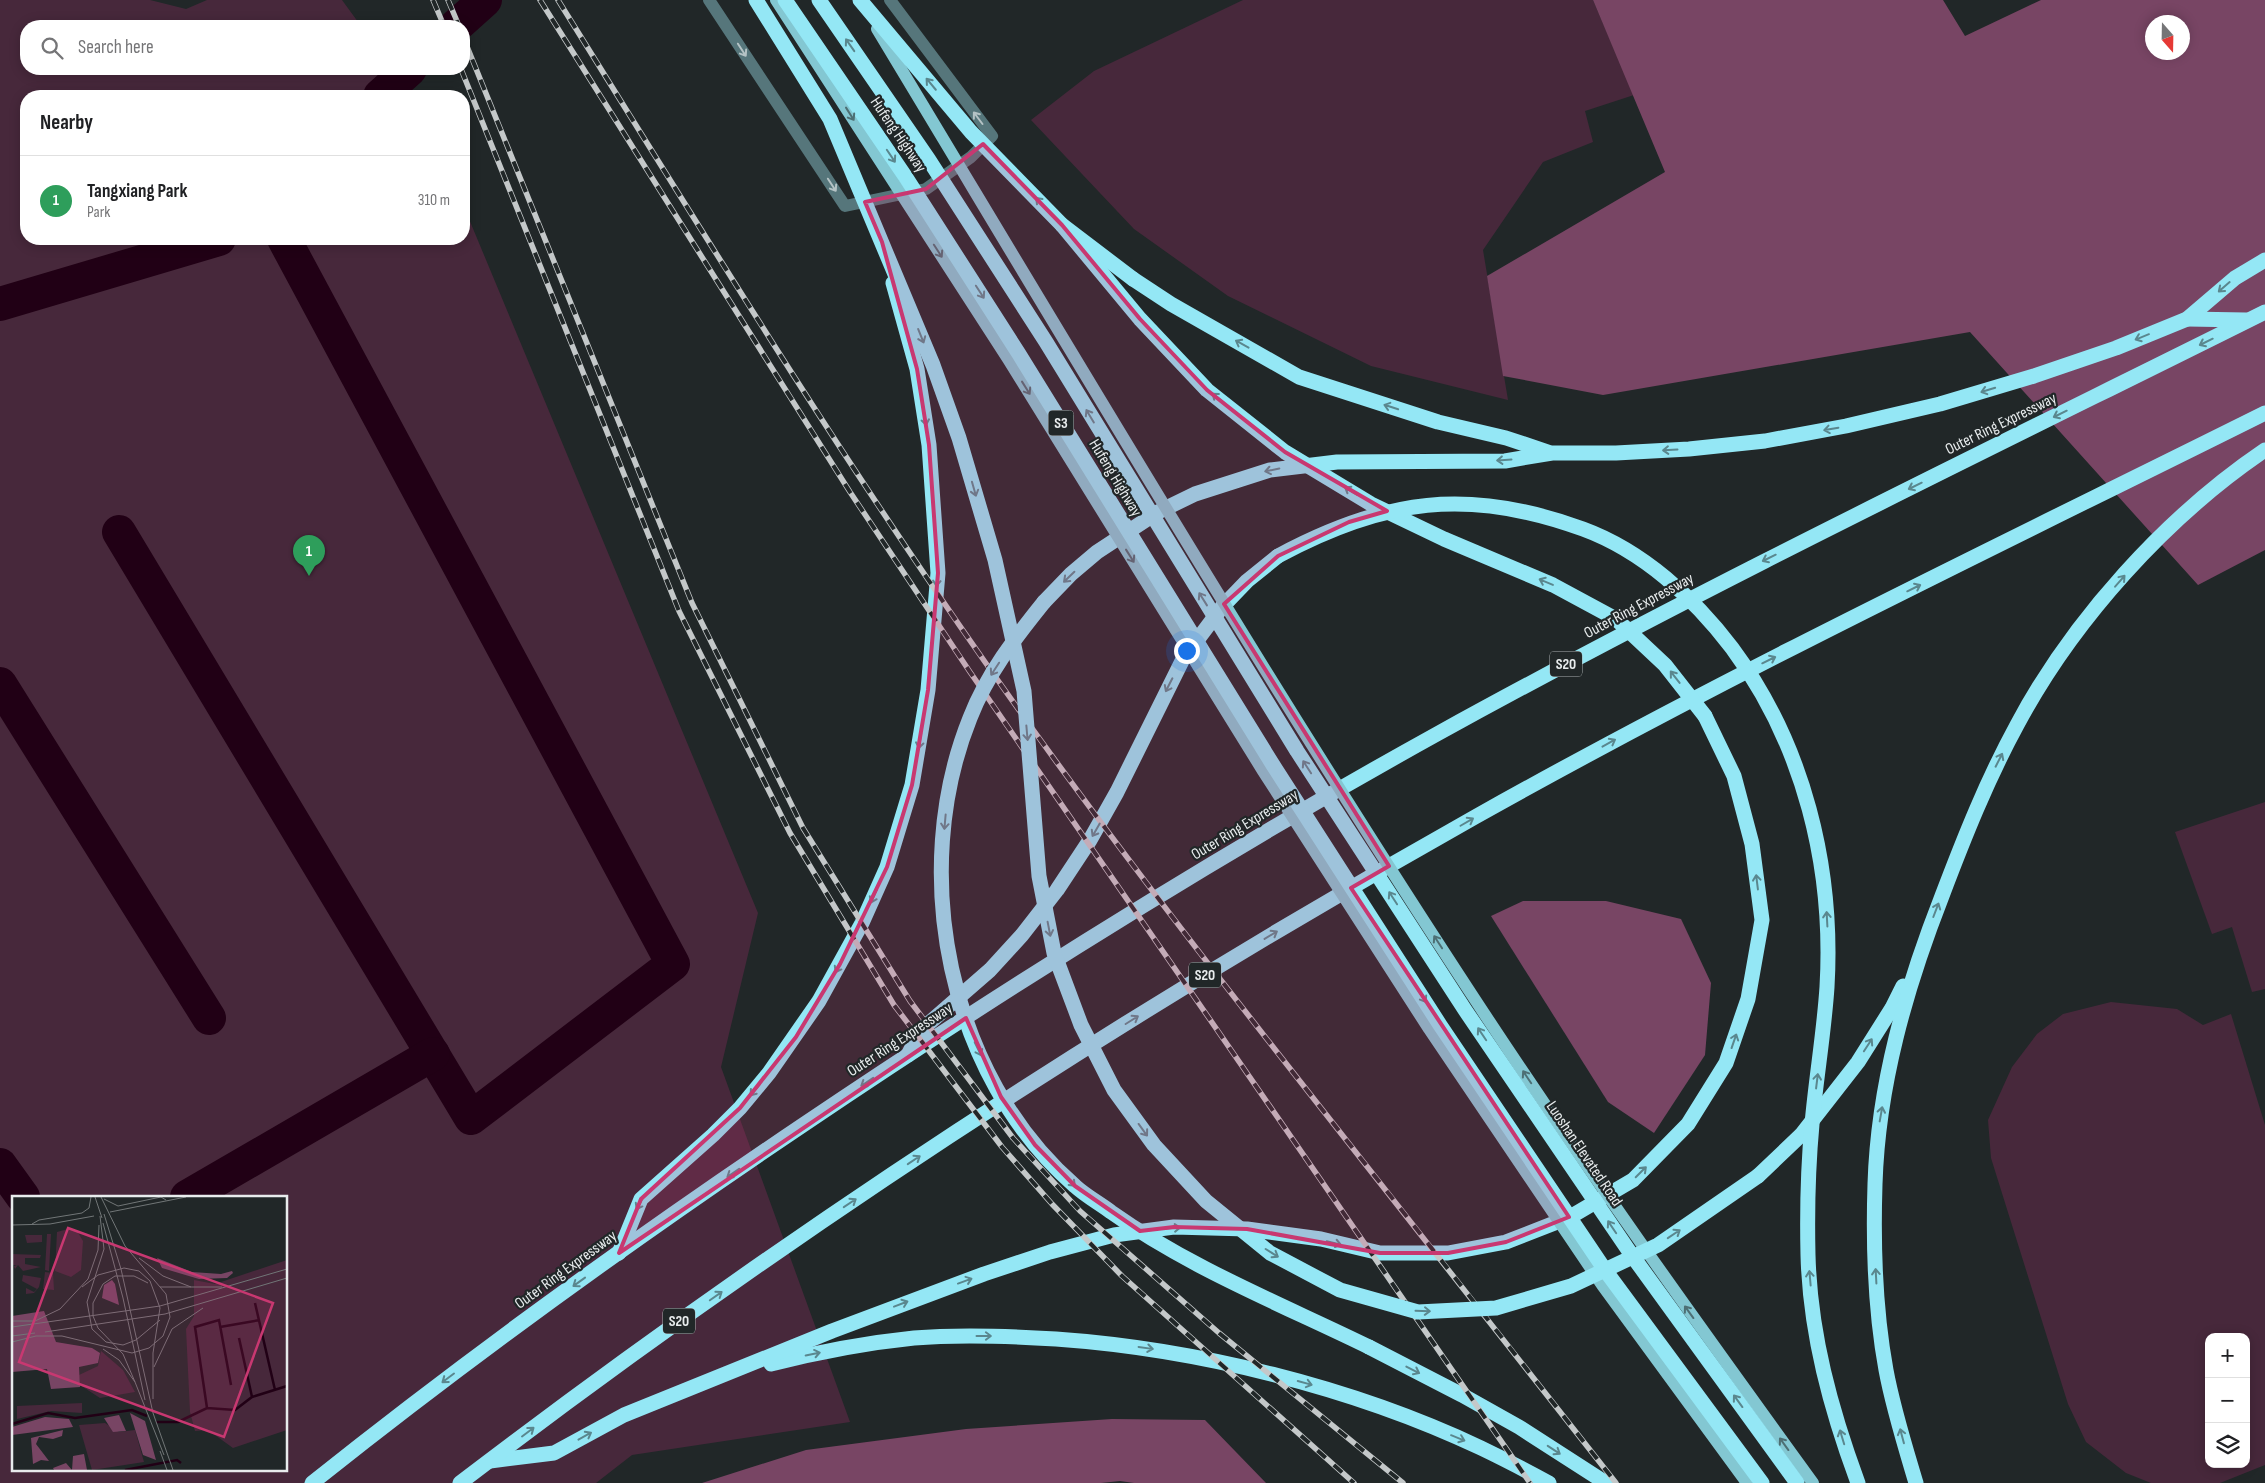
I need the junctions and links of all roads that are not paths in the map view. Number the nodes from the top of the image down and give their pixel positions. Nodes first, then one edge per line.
1 (756, 0) edge
2 (776, 0) edge
3 (785, 0) edge
4 (819, 0) edge
5 (860, 0) edge
6 (890, 0) edge
7 (712, 5) edge
8 (1062, 225) junction
9 (882, 242) junction
10 (2265, 260) edge
11 (2265, 312) edge
12 (2187, 319) junction
13 (2249, 320) junction
14 (2265, 414) edge
15 (2265, 450) edge
16 (1552, 453) junction
17 (2258, 458) edge
18 (1353, 837) joint
19 (1919, 955) junction
20 (908, 1055) junction
21 (619, 1253) junction
22 (698, 1385) junction
23 (489, 1461) junction
24 (312, 1483) edge
25 (460, 1483) edge
26 (1549, 1483) edge
27 (1606, 1483) edge
28 (1747, 1483) edge
29 (1762, 1483) edge
30 (1797, 1483) edge
31 (1813, 1483) edge
32 (1858, 1483) edge
33 (1916, 1483) edge

1 - 9 highway, bridge
2 -> 28 main road, bridge
3 -> 29 highway, Hufeng Highway / S3, bridge
18 -> 4 highway, Hufeng Highway / S3, bridge
8 -> 5 highway, bridge
31 -> 5 main road, bridge
7 -> 6 street
16 -> 8 highway, bridge
22 -> 8 highway, bridge
9 -> 19 highway, bridge
9 -> 21 highway, bridge
10 -> 12 highway
11 - 13 highway, Outer Ring Expressway / S20
12 - 13 highway
12 -> 16 highway
13 -> 20 highway, Outer Ring Expressway / S20
23 -> 14 highway, S20
15 - 17 highway
16 -> 27 highway, bridge
19 -> 17 highway
30 -> 18 highway, Luoshan Elevated Road, bridge
33 -> 19 highway
20 -> 21 highway, Outer Ring Expressway / S20
32 -> 20 highway, bridge
21 -> 24 highway, Outer Ring Expressway / S20
23 -> 22 highway
22 -> 26 highway
23 - 25 highway, S20

